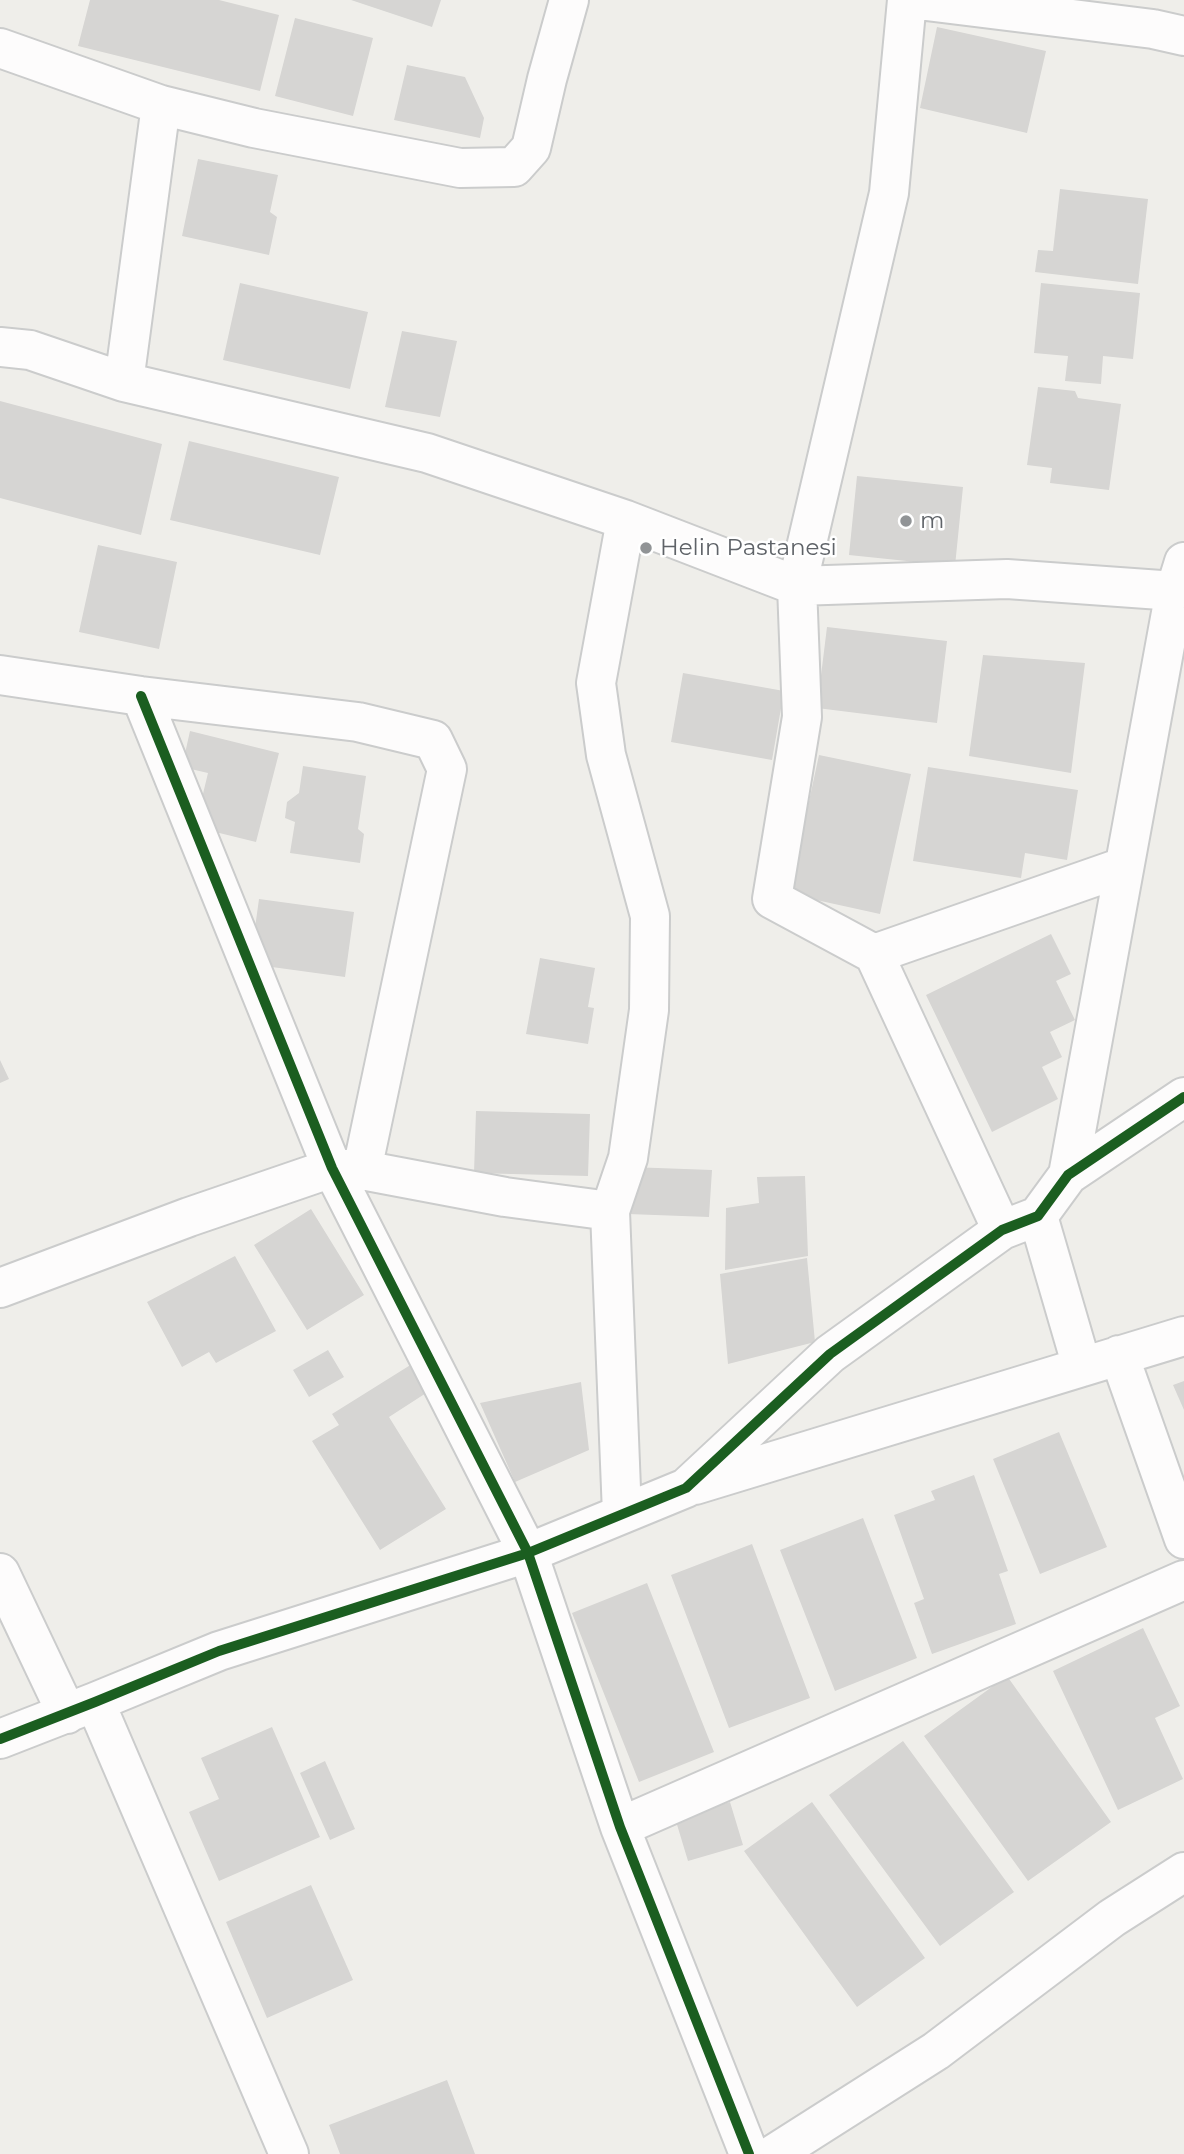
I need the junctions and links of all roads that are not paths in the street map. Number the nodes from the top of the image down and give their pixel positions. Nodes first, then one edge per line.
1 (569, 0) edge
2 (908, 0) edge
3 (918, 0) edge
4 (1184, 36) edge
5 (0, 48) edge
6 (161, 105) junction
7 (0, 347) edge
8 (124, 382) junction
9 (626, 520) junction
10 (1179, 576) edge
11 (797, 586) junction
12 (0, 675) edge
13 (141, 696) junction
14 (1123, 867) junction
15 (874, 954) junction
16 (1184, 1097) edge
17 (347, 1169) junction
18 (1068, 1175) junction
19 (610, 1211) junction
20 (1038, 1216) junction
21 (1002, 1230) junction
22 (0, 1288) edge
23 (1184, 1336) edge
24 (1119, 1355) junction
25 (1082, 1367) junction
26 (686, 1488) junction
27 (622, 1514) junction
28 (1184, 1539) edge
29 (528, 1553) junction
30 (0, 1573) edge
31 (1184, 1580) edge
32 (81, 1708) junction
33 (0, 1739) edge
34 (620, 1827) junction
35 (1184, 1872) edge
36 (289, 2154) edge
37 (749, 2154) edge
38 (774, 2154) edge

1 - 6 street
2 - 11 street
3 - 4 street
5 - 6 street
6 - 8 street
7 - 8 street
8 - 9 street
9 - 11 street
9 - 19 street
10 - 11 street
10 - 14 street
11 - 15 street
12 - 13 street
13 - 17 street
13 - 17 street
14 - 15 street
14 - 18 street
15 - 21 street
16 - 18 street
17 - 19 street
17 - 22 street
17 - 29 street
18 - 20 street
19 - 27 street
20 - 21 street
20 - 25 street
21 - 26 street
23 - 24 street
24 - 25 street
24 - 28 street
25 - 26 street
26 - 27 street
27 - 29 street
29 - 32 street
29 - 34 street
30 - 32 street
31 - 34 street
32 - 33 street
32 - 36 street
34 - 37 street
35 - 38 street

